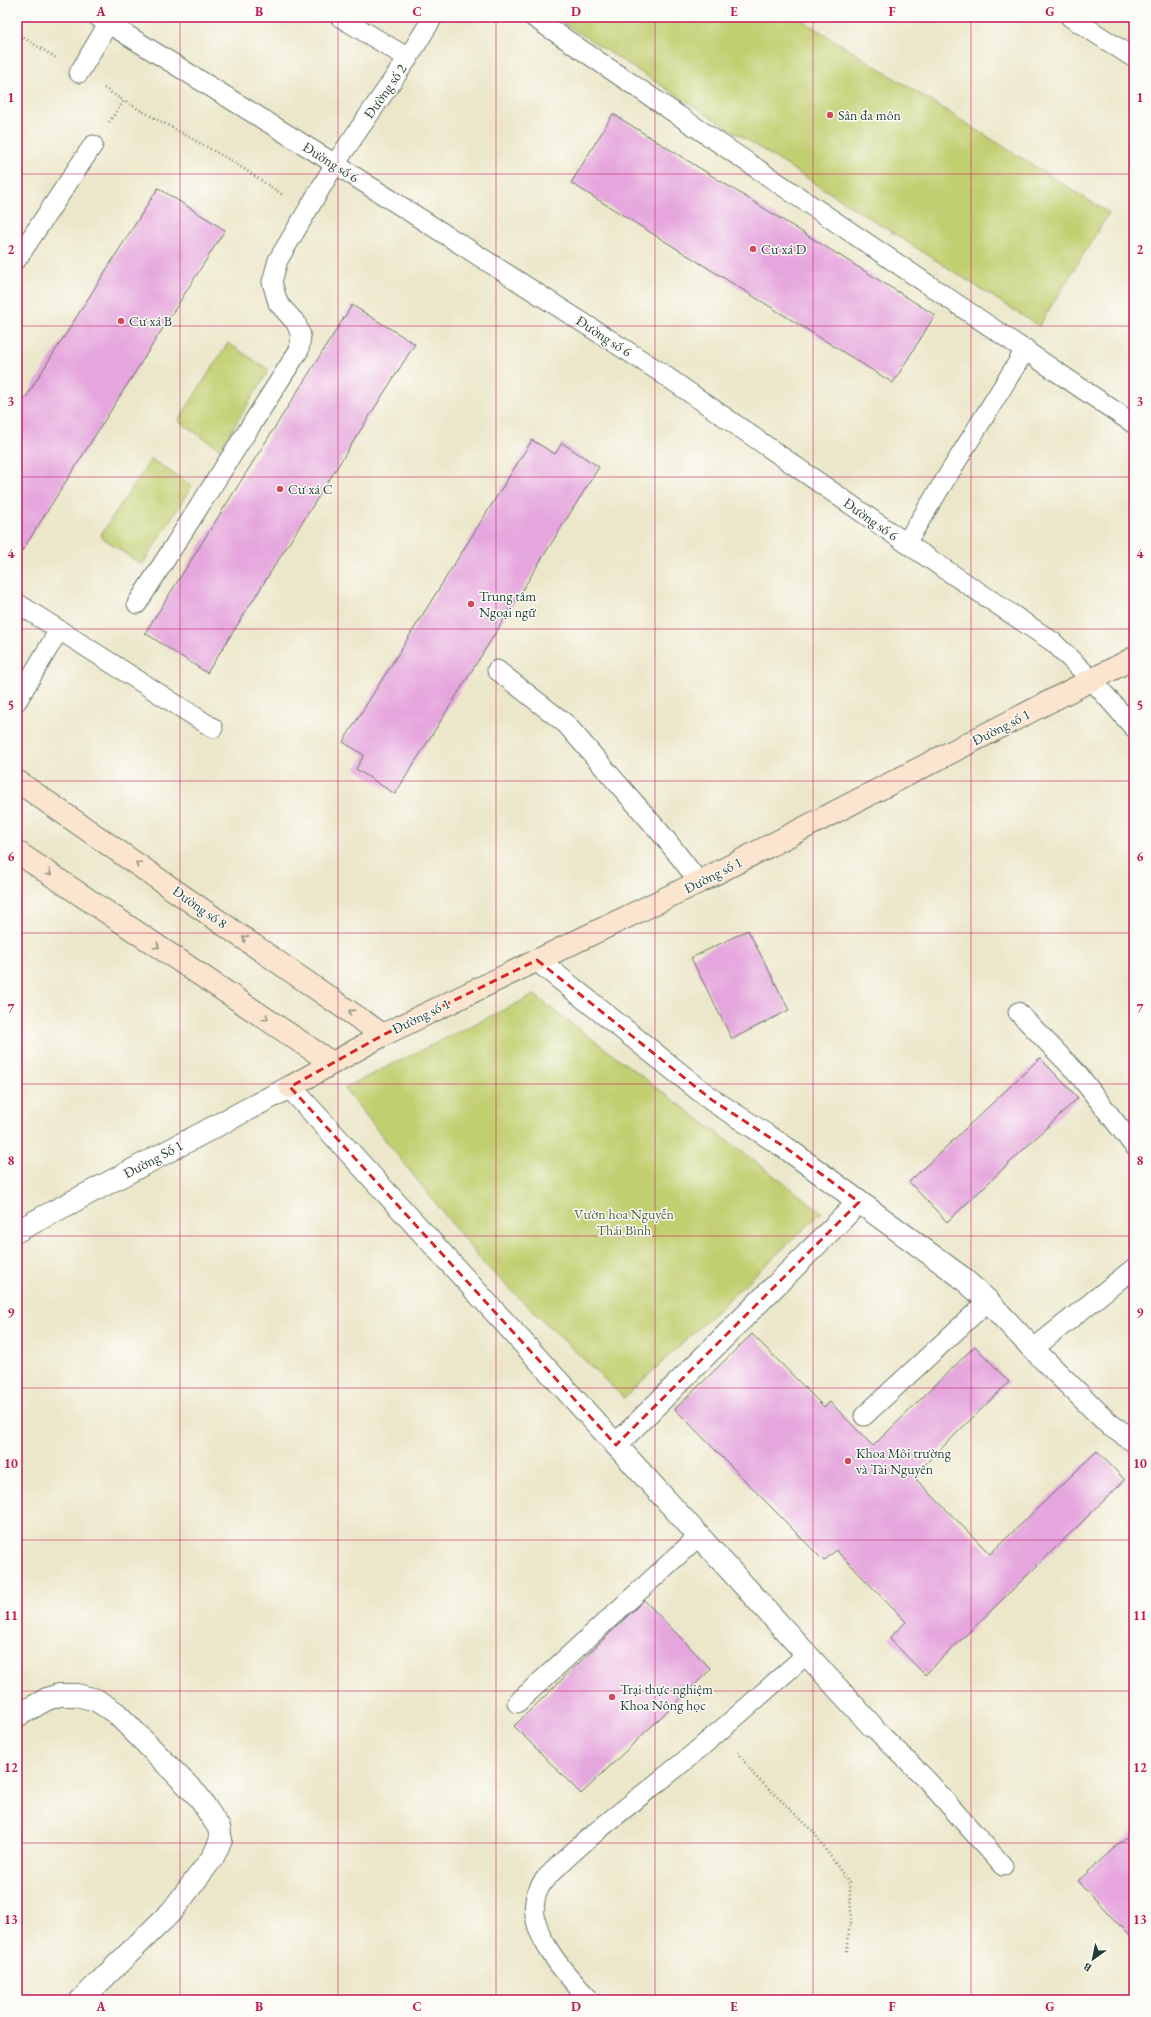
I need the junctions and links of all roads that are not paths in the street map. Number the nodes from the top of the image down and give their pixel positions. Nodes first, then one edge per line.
1 (340, 17) edge
2 (433, 17) edge
3 (533, 17) edge
4 (1070, 17) edge
5 (106, 19) edge
6 (408, 58) junction
7 (1134, 58) edge
8 (79, 73) dead end
9 (94, 145) dead end
10 (335, 164) junction
11 (17, 259) edge
12 (1026, 349) junction
13 (1134, 424) edge
14 (906, 543) junction
15 (17, 603) edge
16 (137, 604) dead end
17 (59, 630) junction
18 (1134, 658) edge
19 (497, 670) dead end
20 (1092, 680) junction
21 (17, 701) edge
22 (212, 728) dead end
23 (1134, 728) edge
24 (17, 781) edge
25 (17, 852) edge
26 (699, 882) junction
27 (537, 960) junction
28 (1018, 1012) dead end
29 (383, 1035) junction
30 (332, 1063) junction
31 (290, 1088) junction
32 (1134, 1146) edge
33 (859, 1202) junction
34 (17, 1230) edge
35 (1134, 1268) edge
36 (988, 1301) junction
37 (1034, 1349) junction
38 (864, 1416) dead end
39 (1134, 1441) edge
40 (616, 1445) junction
41 (699, 1536) junction
42 (807, 1654) junction
43 (517, 1703) dead end
44 (17, 1716) edge
45 (872, 1726) joint
46 (1003, 1866) dead end
47 (81, 2000) edge
48 (590, 2000) edge

1 - 6 lane
2 - 6 lane, Đường số 2
3 - 12 lane
4 - 7 lane
5 - 8 lane
5 - 10 lane, Đường số 6
6 - 10 lane, Đường số 2
9 - 11 lane
10 - 14 lane, Đường số 6
10 - 16 lane, Đường số 2
12 - 13 lane
12 - 14 lane
14 - 20 lane, Đường số 6
15 - 17 lane
17 - 21 lane
17 - 22 lane
18 - 20 street, Đường số 1
19 - 26 lane
20 - 23 lane, Đường số 6
20 - 26 street, Đường số 1
29 -> 24 street, Đường số 8
25 -> 30 street
26 - 27 street, Đường số 1
27 - 29 street, Đường số 1
27 - 33 street
28 - 32 lane
29 - 30 street, Đường số 1
30 - 31 street, Đường số 1
31 - 34 street, Đường Số 1
31 - 40 street
33 - 36 street
33 - 40 street
35 - 37 lane
36 - 37 street
36 - 38 lane
37 - 39 street
40 - 41 street
41 - 42 street
41 - 43 lane
42 - 45 street
42 - 48 lane
44 - 47 street
45 - 46 lane

